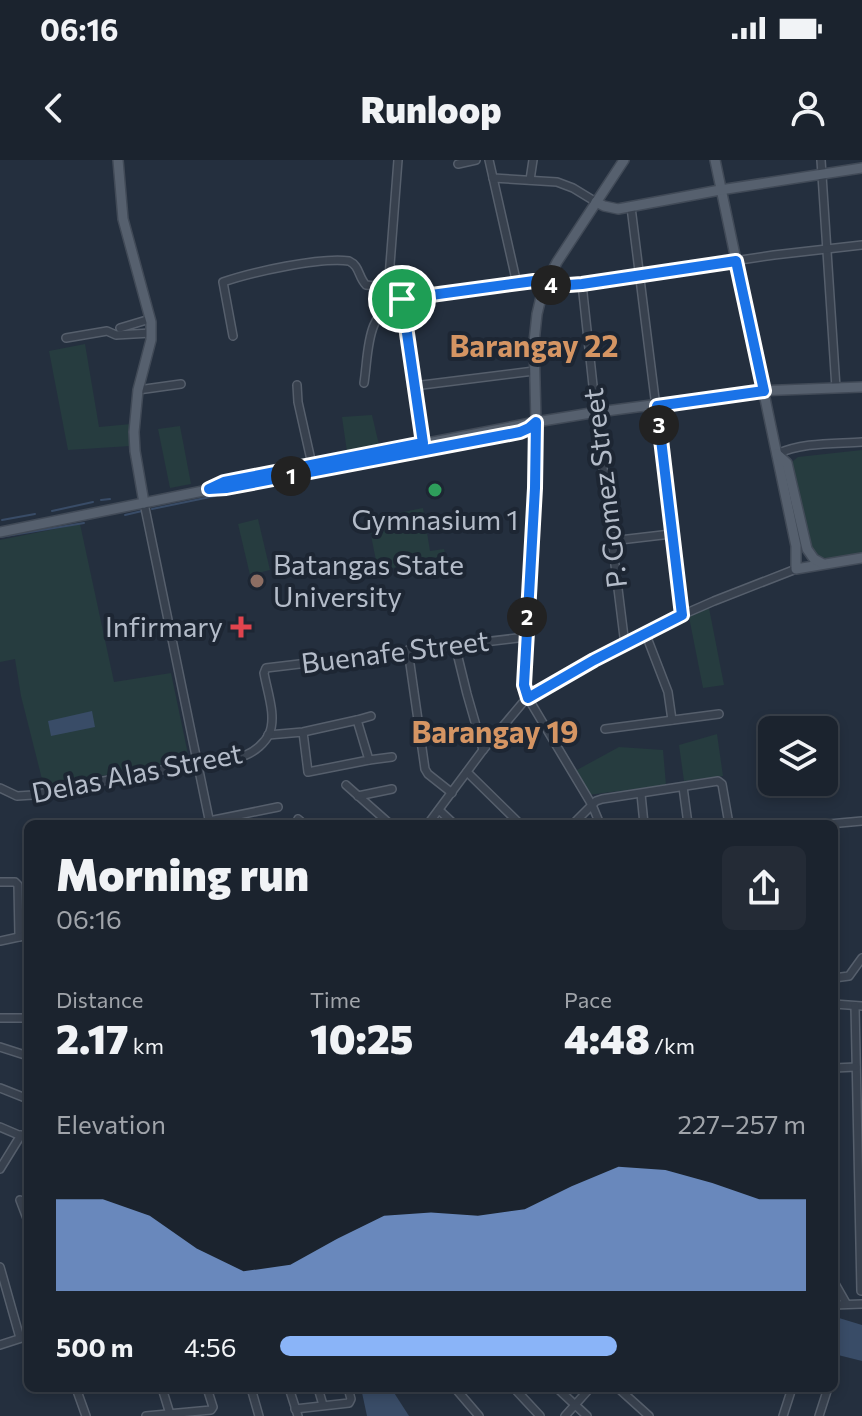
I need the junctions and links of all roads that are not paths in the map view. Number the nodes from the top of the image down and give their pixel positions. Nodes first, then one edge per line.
1 (118, 160) edge
2 (398, 160) edge
3 (476, 160) edge
4 (489, 160) edge
5 (533, 160) edge
6 (624, 160) edge
7 (715, 160) edge
8 (821, 160) edge
9 (458, 164) dead end
10 (862, 168) edge
11 (822, 174) junction
12 (493, 178) junction
13 (530, 180) junction
14 (720, 190) junction
15 (596, 202) junction
16 (631, 207) junction
17 (862, 245) edge
18 (828, 249) junction
19 (736, 261) junction
20 (639, 275) junction
21 (546, 283) junction
22 (517, 284) junction
23 (582, 284) junction
24 (388, 291) junction
25 (402, 300) junction
26 (150, 319) junction
27 (120, 328) dead end
28 (151, 333) junction
29 (233, 336) dead end
30 (66, 338) dead end
31 (534, 371) junction
32 (364, 383) dead end
33 (181, 384) dead end
34 (297, 385) dead end
35 (414, 386) junction
36 (862, 387) edge
37 (836, 388) junction
38 (138, 390) junction
39 (764, 391) junction
40 (657, 406) junction
41 (597, 412) junction
42 (536, 422) junction
43 (862, 442) edge
44 (423, 446) junction
45 (806, 446) junction
46 (777, 454) junction
47 (787, 463) junction
48 (313, 468) junction
49 (144, 503) junction
50 (0, 532) edge
51 (671, 534) junction
52 (611, 541) junction
53 (809, 552) junction
54 (797, 554) junction
55 (862, 558) edge
56 (823, 564) junction
57 (796, 569) junction
58 (682, 615) junction
59 (646, 635) junction
60 (526, 637) junction
61 (455, 645) junction
62 (625, 645) junction
63 (408, 650) junction
64 (528, 698) junction
65 (719, 714) dead end
66 (371, 716) dead end
67 (357, 720) junction
68 (672, 720) junction
69 (605, 729) dead end
70 (303, 732) junction
71 (268, 735) junction
72 (483, 750) junction
73 (392, 757) dead end
74 (369, 760) junction
75 (198, 763) junction
76 (467, 772) junction
77 (346, 785) dead end
78 (683, 787) junction
79 (0, 788) edge
80 (392, 789) dead end
81 (452, 793) junction
82 (641, 794) junction
83 (358, 796) junction
84 (592, 805) junction
85 (278, 807) dead end
86 (439, 810) junction
87 (209, 820) edge
88 (223, 820) edge
89 (385, 820) edge
90 (431, 820) edge
91 (450, 820) edge
92 (516, 820) edge
93 (577, 820) edge
94 (598, 820) edge
95 (644, 820) edge
96 (687, 820) edge
97 (728, 820) edge
98 (862, 821) edge
99 (838, 823) edge
100 (0, 882) edge
101 (24, 936) edge
102 (0, 941) edge
103 (862, 958) edge
104 (838, 978) edge
105 (838, 1004) edge
106 (858, 1006) edge
107 (0, 1018) edge
108 (24, 1018) edge
109 (0, 1047) edge
110 (24, 1055) edge
111 (856, 1067) junction
112 (838, 1068) edge
113 (0, 1088) edge
114 (24, 1097) edge
115 (0, 1127) edge
116 (24, 1137) edge
117 (0, 1169) edge
118 (20, 1200) dead end
119 (24, 1210) edge
120 (0, 1267) edge
121 (838, 1289) edge
122 (861, 1291) edge
123 (846, 1303) junction
124 (838, 1304) edge
125 (862, 1304) edge
126 (24, 1337) edge
127 (0, 1345) edge
128 (77, 1392) edge
129 (163, 1392) edge
130 (208, 1392) edge
131 (252, 1392) edge
132 (290, 1392) edge
133 (319, 1392) edge
134 (349, 1392) edge
135 (458, 1392) edge
136 (518, 1392) edge
137 (562, 1392) edge
138 (586, 1392) edge
139 (622, 1392) edge
140 (791, 1392) edge
141 (827, 1392) edge
142 (575, 1404) junction
143 (323, 1405) junction
144 (297, 1413) edge
145 (170, 1414) junction
146 (86, 1416) edge
147 (146, 1416) edge
148 (259, 1416) edge
149 (479, 1416) edge
150 (540, 1416) edge
151 (565, 1416) edge
152 (587, 1416) edge
153 (649, 1416) edge
154 (783, 1416) edge
155 (819, 1416) edge

1 - 26 main road
2 - 24 street
3 - 9 street
4 - 12 street
5 - 13 street
6 - 15 main road
7 - 14 main road
8 - 11 street
10 - 11 main road
11 - 14 main road
11 - 18 street
12 - 13 street
12 - 22 street
13 - 15 street
14 - 16 main road
14 - 19 main road
15 - 16 main road
15 - 21 main road
16 - 20 street
17 - 18 street
18 - 19 street
18 - 37 street
19 - 20 street
19 - 39 main road
20 - 23 street
20 - 40 street
21 - 22 street
21 - 23 street
21 - 31 main road
22 - 25 street
23 - 41 street, P. Gomez Street
24 - 25 street
24 - 29 street
25 - 32 street
25 - 35 street
26 - 27 street
26 - 28 main road
28 - 30 street
28 - 38 main road
31 - 35 street
31 - 42 main road
33 - 38 street
34 - 48 street
35 - 44 street
36 - 37 main road
37 - 39 main road
38 - 49 main road
39 - 40 main road
39 - 46 main road
40 - 41 main road
40 - 51 street
41 - 42 main road
41 - 52 street, P. Gomez Street
42 - 44 main road
42 - 60 street
43 - 45 street
44 - 48 main road
45 - 46 street
45 - 47 street
46 - 47 main road
46 - 54 main road
47 - 53 main road
48 - 49 main road
49 - 50 main road
49 - 75 street
51 - 52 street
51 - 58 street
52 - 62 street, P. Gomez Street
53 - 54 main road
53 - 56 main road
54 - 57 main road
55 - 56 main road
56 - 57 main road
57 - 58 street
58 - 59 street
59 - 62 street
59 - 68 street
60 - 61 street, Buenafe Street
60 - 64 street
61 - 63 street, Buenafe Street
61 - 72 street
62 - 64 street
63 - 71 street, Buenafe Street
63 - 81 street
64 - 72 street
64 - 84 street
65 - 68 street
66 - 67 street
67 - 70 street
67 - 74 street
68 - 69 street
70 - 71 street
70 - 74 street
71 - 75 street, Delas Alas Street
72 - 76 street
73 - 74 street
75 - 79 street, Delas Alas Street
75 - 87 street
76 - 81 street
76 - 92 street
77 - 83 street
78 - 82 street
78 - 96 street
78 - 97 street
80 - 83 street
81 - 86 street
82 - 84 street
82 - 95 street
83 - 89 street
84 - 93 street
84 - 94 street
85 - 88 street
86 - 90 street
86 - 91 street
98 - 99 street
100 - 101 street
101 - 102 street
103 - 104 street
105 - 106 street
106 - 111 street
107 - 108 street
109 - 110 street
111 - 112 street
111 - 122 street
113 - 114 street
115 - 116 street
116 - 117 street
118 - 119 street
120 - 126 street
121 - 123 street
123 - 124 street
123 - 125 street
126 - 127 street
128 - 146 street
129 - 145 street
130 - 145 street
131 - 148 street
132 - 144 street
133 - 143 street
134 - 143 street
135 - 149 street
136 - 150 street
137 - 142 street
138 - 142 street
139 - 153 street
140 - 154 street
141 - 155 street
142 - 151 street
142 - 152 street
143 - 144 street
145 - 147 street

